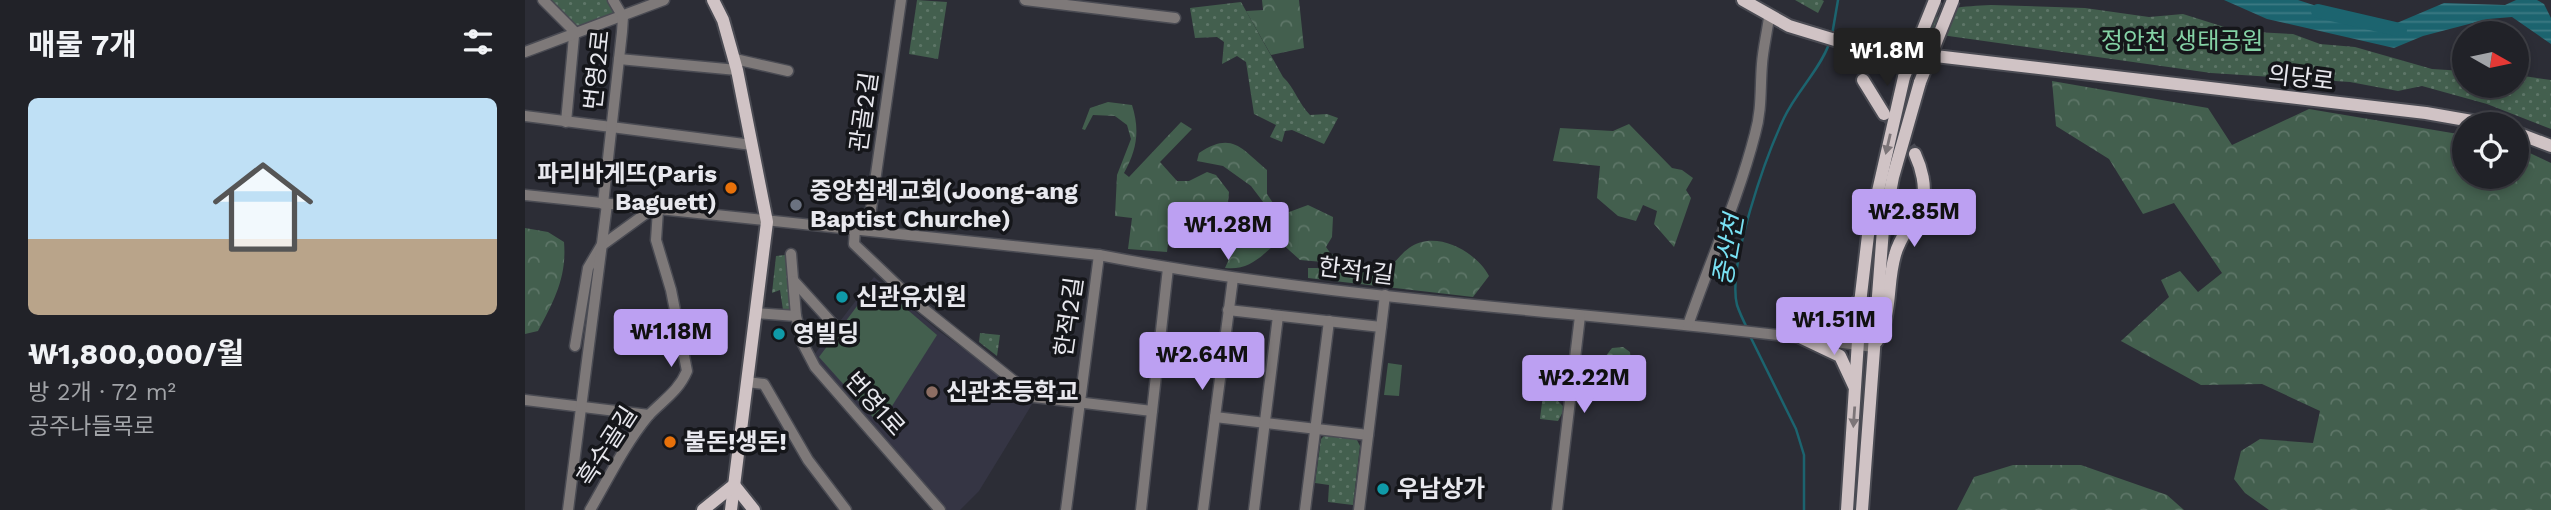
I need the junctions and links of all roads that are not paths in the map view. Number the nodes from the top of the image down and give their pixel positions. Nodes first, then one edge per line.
1 (543, 0) edge
2 (613, 0) edge
3 (664, 0) edge
4 (713, 0) edge
5 (901, 0) edge
6 (1024, 0) edge
7 (1743, 0) edge
8 (1935, 0) edge
9 (1953, 0) edge
10 (622, 17) junction
11 (1769, 17) junction
12 (1174, 18) dead end
13 (574, 36) junction
14 (525, 52) edge
15 (619, 59) junction
16 (736, 64) junction
17 (788, 71) dead end
18 (1863, 80) dead end
19 (1884, 114) tunnel mouth
20 (525, 116) edge
21 (2452, 118) edge
22 (566, 122) junction
23 (612, 127) junction
24 (2529, 138) edge
25 (752, 145) junction
26 (2551, 146) edge
27 (1915, 154) tunnel mouth
28 (525, 195) edge
29 (605, 204) junction
30 (655, 209) junction
31 (767, 222) junction
32 (855, 229) junction
33 (868, 230) junction
34 (601, 246) junction
35 (791, 254) dead end
36 (1098, 255) junction
37 (1168, 268) junction
38 (1233, 278) junction
39 (794, 281) junction
40 (1385, 295) junction
41 (1861, 295) junction
42 (814, 303) junction
43 (1228, 310) junction
44 (796, 312) junction
45 (755, 313) junction
46 (1278, 316) junction
47 (1580, 316) junction
48 (1329, 321) junction
49 (833, 324) dead end
50 (1688, 325) junction
51 (1381, 327) junction
52 (1798, 337) junction
53 (1859, 345) junction
54 (575, 346) dead end
55 (1874, 347) junction
56 (747, 382) junction
57 (1856, 393) junction
58 (525, 400) edge
59 (1079, 403) junction
60 (582, 407) junction
61 (1152, 411) junction
62 (649, 415) junction
63 (1215, 417) junction
64 (1265, 423) junction
65 (1315, 429) junction
66 (1368, 435) junction
67 (734, 485) junction
68 (568, 510) edge
69 (590, 510) edge
70 (703, 510) edge
71 (731, 510) edge
72 (754, 510) edge
73 (846, 510) edge
74 (940, 510) edge
75 (1066, 510) edge
76 (1141, 510) edge
77 (1203, 510) edge
78 (1254, 510) edge
79 (1305, 510) edge
80 (1359, 510) edge
81 (1557, 510) edge
82 (1847, 510) edge
83 (1862, 510) edge

1 - 13 street, 번영2로
2 - 10 street, 번영2로
3 - 10 street
4 - 16 main road
5 - 33 street, 관골2길
6 - 12 street
7 - 11 main road
8 -> 41 main road, bridge
9 - 55 main road, bridge
10 - 13 street, 번영2로
10 - 15 street, 번영2로
11 - 21 main road, 의당로
11 - 50 street
13 - 14 street, 번영2로
13 - 22 street, 번영2로
15 - 16 street
15 - 23 street, 번영2로
16 - 17 street
16 - 25 main road
18 - 19 main road
20 - 22 street, 번영2로
22 - 23 street, 번영2로
23 - 25 street
23 - 29 street, 번영2로
24 - 26 main road
25 - 31 main road
27 - 55 main road
28 - 29 street, 한적1길
29 - 30 street, 한적1길
29 - 34 street, 번영2로
30 - 31 street, 한적1길
30 - 34 street
30 - 62 street, 흑수골길
31 - 32 street, 한적1길
31 - 45 main road
32 - 33 street, 한적1길
32 - 59 street
33 - 36 street, 한적1길
34 - 54 street
34 - 60 street, 번영2로
35 - 39 street, 번영1로
36 - 37 street, 한적1길
36 - 59 street, 한적2길
37 - 38 street, 한적1길
37 - 61 street
38 - 40 street, 한적1길
38 - 43 street
39 - 42 street
39 - 44 street, 번영1로
40 - 47 street, 한적1길
40 - 51 street
41 - 52 main road
41 - 53 main road
42 - 44 street
42 - 49 street
43 - 46 street
43 - 63 street
44 - 45 street
44 - 74 street, 번영1로
45 - 56 main road
46 - 48 street
46 - 64 street
47 - 50 street, 한적1길
47 - 81 street
48 - 51 street
48 - 65 street
50 - 52 street, 한적1길
51 - 66 street
52 - 53 street, 한적1길
52 - 57 main road
53 - 55 street, 한적1길
53 - 57 main road
55 - 83 main road
56 - 67 main road
56 - 73 street
57 -> 82 main road
58 - 60 street
59 - 61 street
59 - 75 street, 한적2길
60 - 62 street
60 - 68 street, 번영2로
61 - 76 street
62 - 69 street, 흑수골길
63 - 64 street
63 - 77 street
64 - 65 street
64 - 78 street
65 - 66 street
65 - 79 street
66 - 80 street
67 - 70 main road
67 - 71 main road
67 - 72 main road

